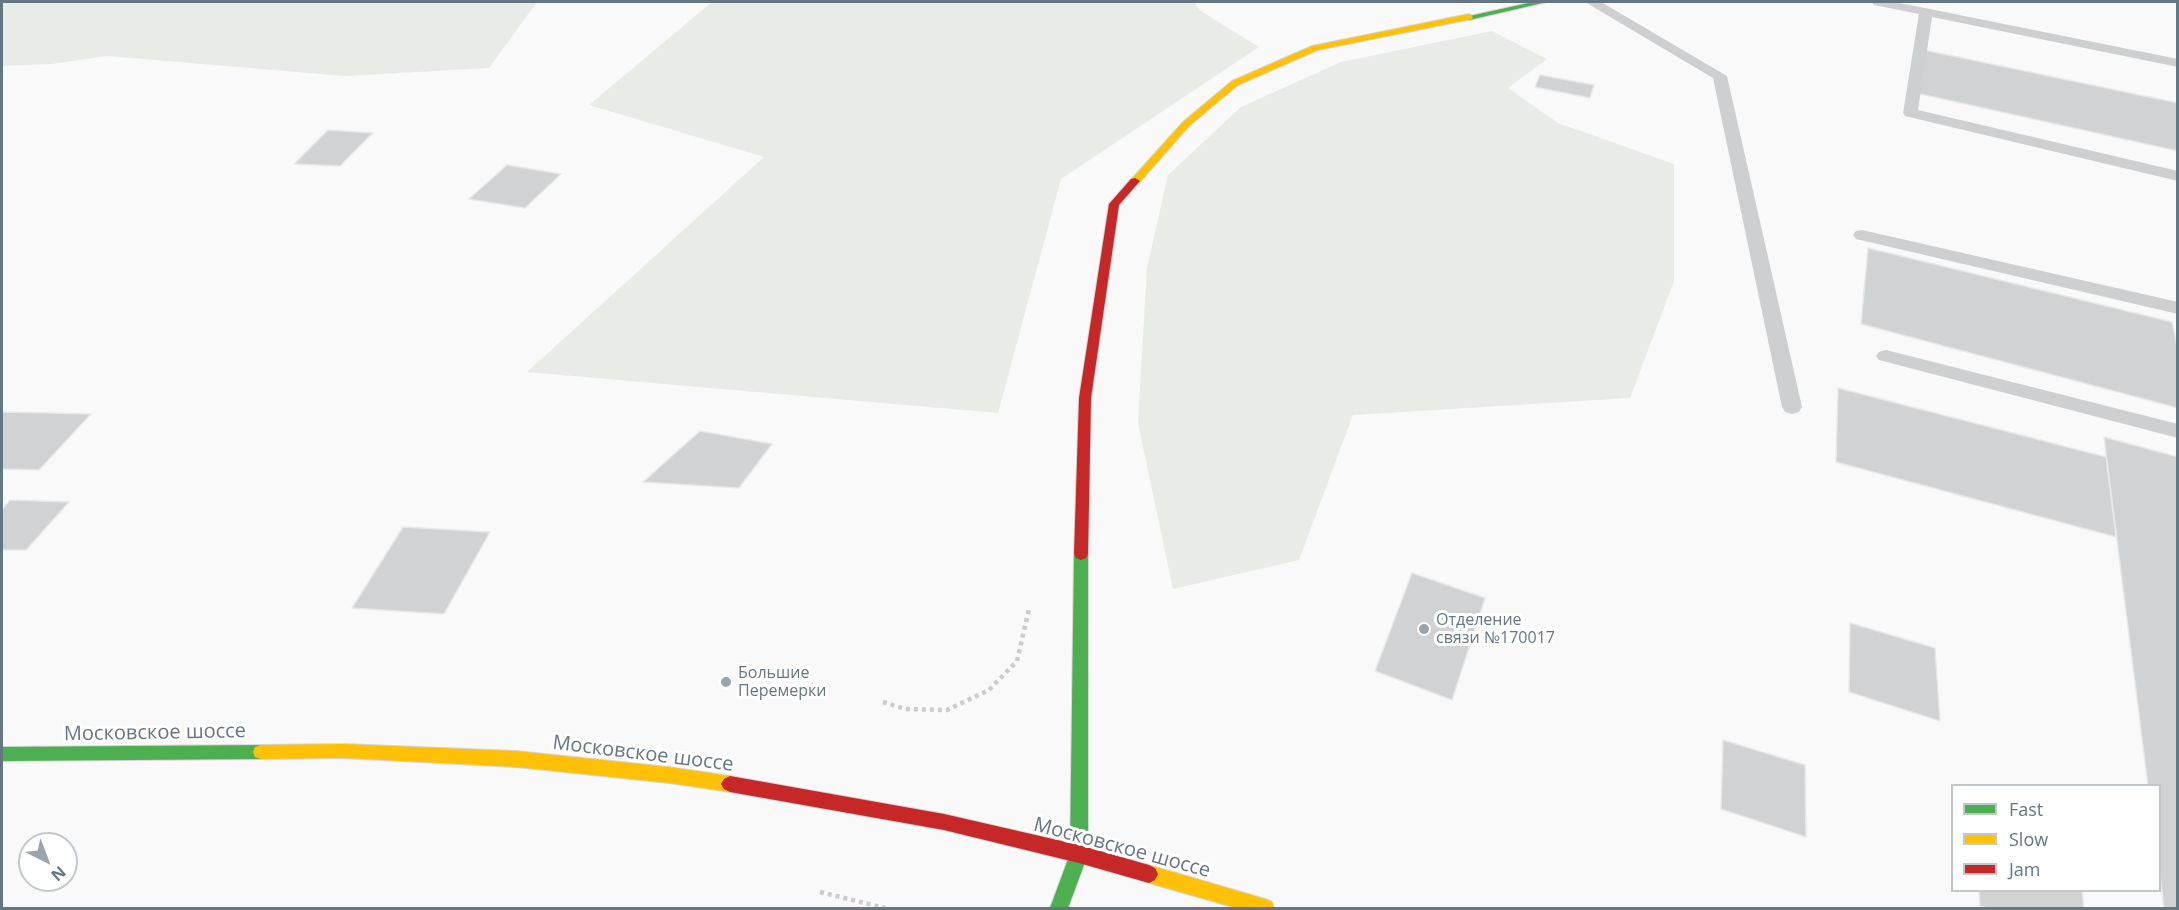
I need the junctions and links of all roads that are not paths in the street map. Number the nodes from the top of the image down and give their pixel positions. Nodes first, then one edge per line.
1 (1543, 2) edge
2 (1592, 2) edge
3 (1879, 2) edge
4 (1926, 12) junction
5 (2178, 63) edge
6 (2178, 176) edge
7 (1862, 236) dead end
8 (2178, 308) edge
9 (1886, 356) dead end
10 (1792, 407) dead end
11 (2178, 431) edge
12 (2, 754) edge
13 (1079, 854) junction
14 (1059, 909) edge
15 (1265, 909) edge

1 - 13 street
2 - 10 lane
3 - 4 lane
4 - 5 lane
4 - 6 lane
7 - 8 lane
9 - 11 lane
12 - 13 street, Московское шоссе
13 - 14 street
13 - 15 street, Московское шоссе

